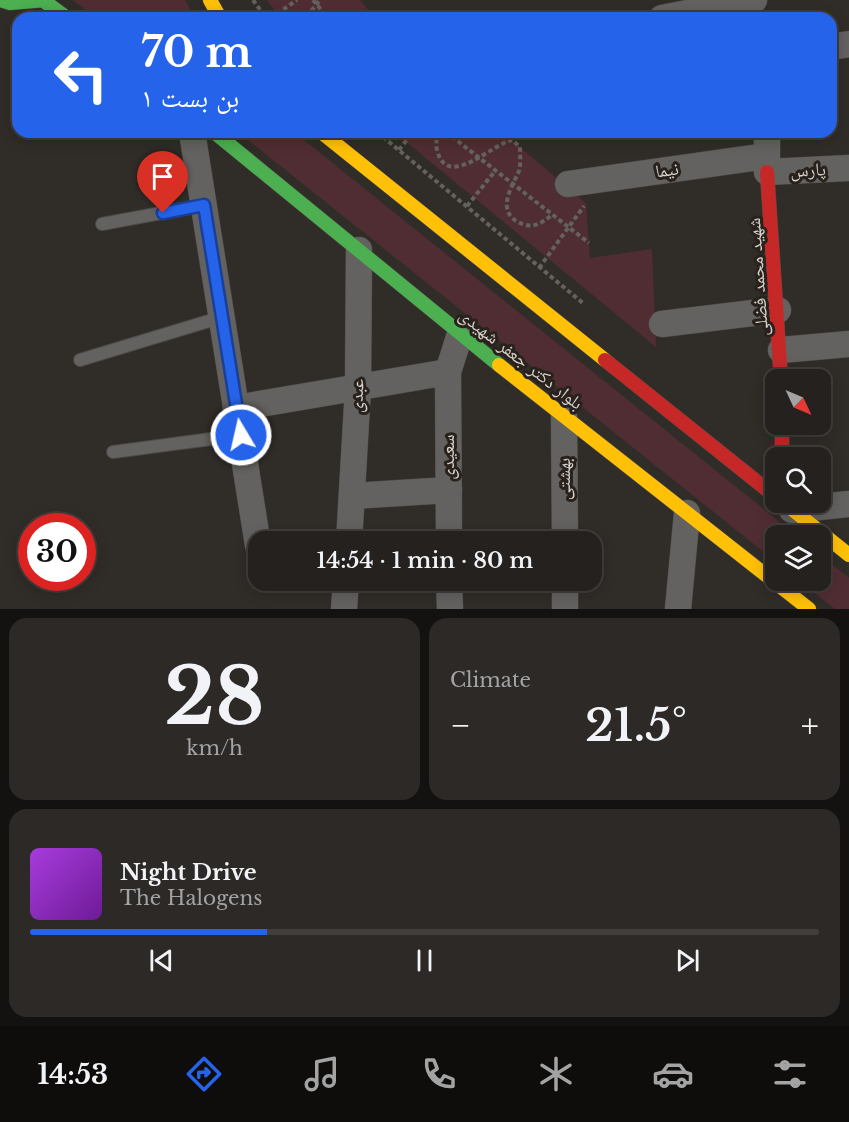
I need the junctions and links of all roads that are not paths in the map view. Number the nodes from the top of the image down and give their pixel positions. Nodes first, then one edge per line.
1 (0, 0) edge
2 (45, 0) edge
3 (754, 0) edge
4 (60, 12) edge
5 (693, 12) edge
6 (193, 138) edge
7 (221, 138) edge
8 (328, 138) edge
9 (767, 153) edge
10 (849, 168) edge
11 (568, 184) dead end
12 (204, 205) junction
13 (102, 224) dead end
14 (359, 250) junction
15 (778, 310) junction
16 (222, 316) junction
17 (662, 324) dead end
18 (460, 334) junction
19 (849, 344) edge
20 (781, 350) junction
21 (80, 360) dead end
22 (781, 369) edge
23 (448, 372) junction
24 (358, 388) junction
25 (236, 408) junction
26 (564, 416) junction
27 (241, 435) junction
28 (113, 452) dead end
29 (765, 488) edge
30 (448, 490) junction
31 (352, 496) junction
32 (831, 504) edge
33 (849, 504) edge
34 (687, 513) junction
35 (796, 513) edge
36 (256, 531) edge
37 (350, 531) edge
38 (449, 531) edge
39 (565, 531) edge
40 (849, 555) edge
41 (345, 591) edge
42 (449, 591) edge
43 (565, 591) edge
44 (344, 609) edge
45 (450, 609) edge
46 (565, 609) edge
47 (678, 609) edge
48 (809, 609) edge

1 - 2 main road
2 - 4 main road
3 - 5 street
6 - 12 street
7 - 14 main road, بلوار دکتر جعفر شهیدی
8 - 29 main road
9 - 10 street, پارس
9 - 11 street, نیما
9 - 15 main road, شهید محمد فضلی
12 - 13 lane
12 - 16 street
14 - 18 main road, بلوار دکتر جعفر شهیدی
14 - 24 street, عبدی
15 - 17 street
15 - 20 main road, شهید محمد فضلی
16 - 21 lane
16 - 25 street
18 - 23 street, سعیدی
18 - 26 main road, بلوار دکتر جعفر شهیدی
19 - 20 street
20 - 22 main road, شهید محمد فضلی
23 - 24 street
23 - 30 street, سعیدی
24 - 25 street
24 - 31 street, عبدی
25 - 27 street
26 - 34 main road, بلوار دکتر جعفر شهیدی
26 - 39 street, بهشتی
27 - 28 lane
27 - 36 street
30 - 31 street
30 - 38 street, سعیدی
31 - 37 street, عبدی
32 - 33 street
34 - 47 street
34 - 48 main road, بلوار دکتر جعفر شهیدی
35 - 40 main road
41 - 44 street
42 - 45 street
43 - 46 street

